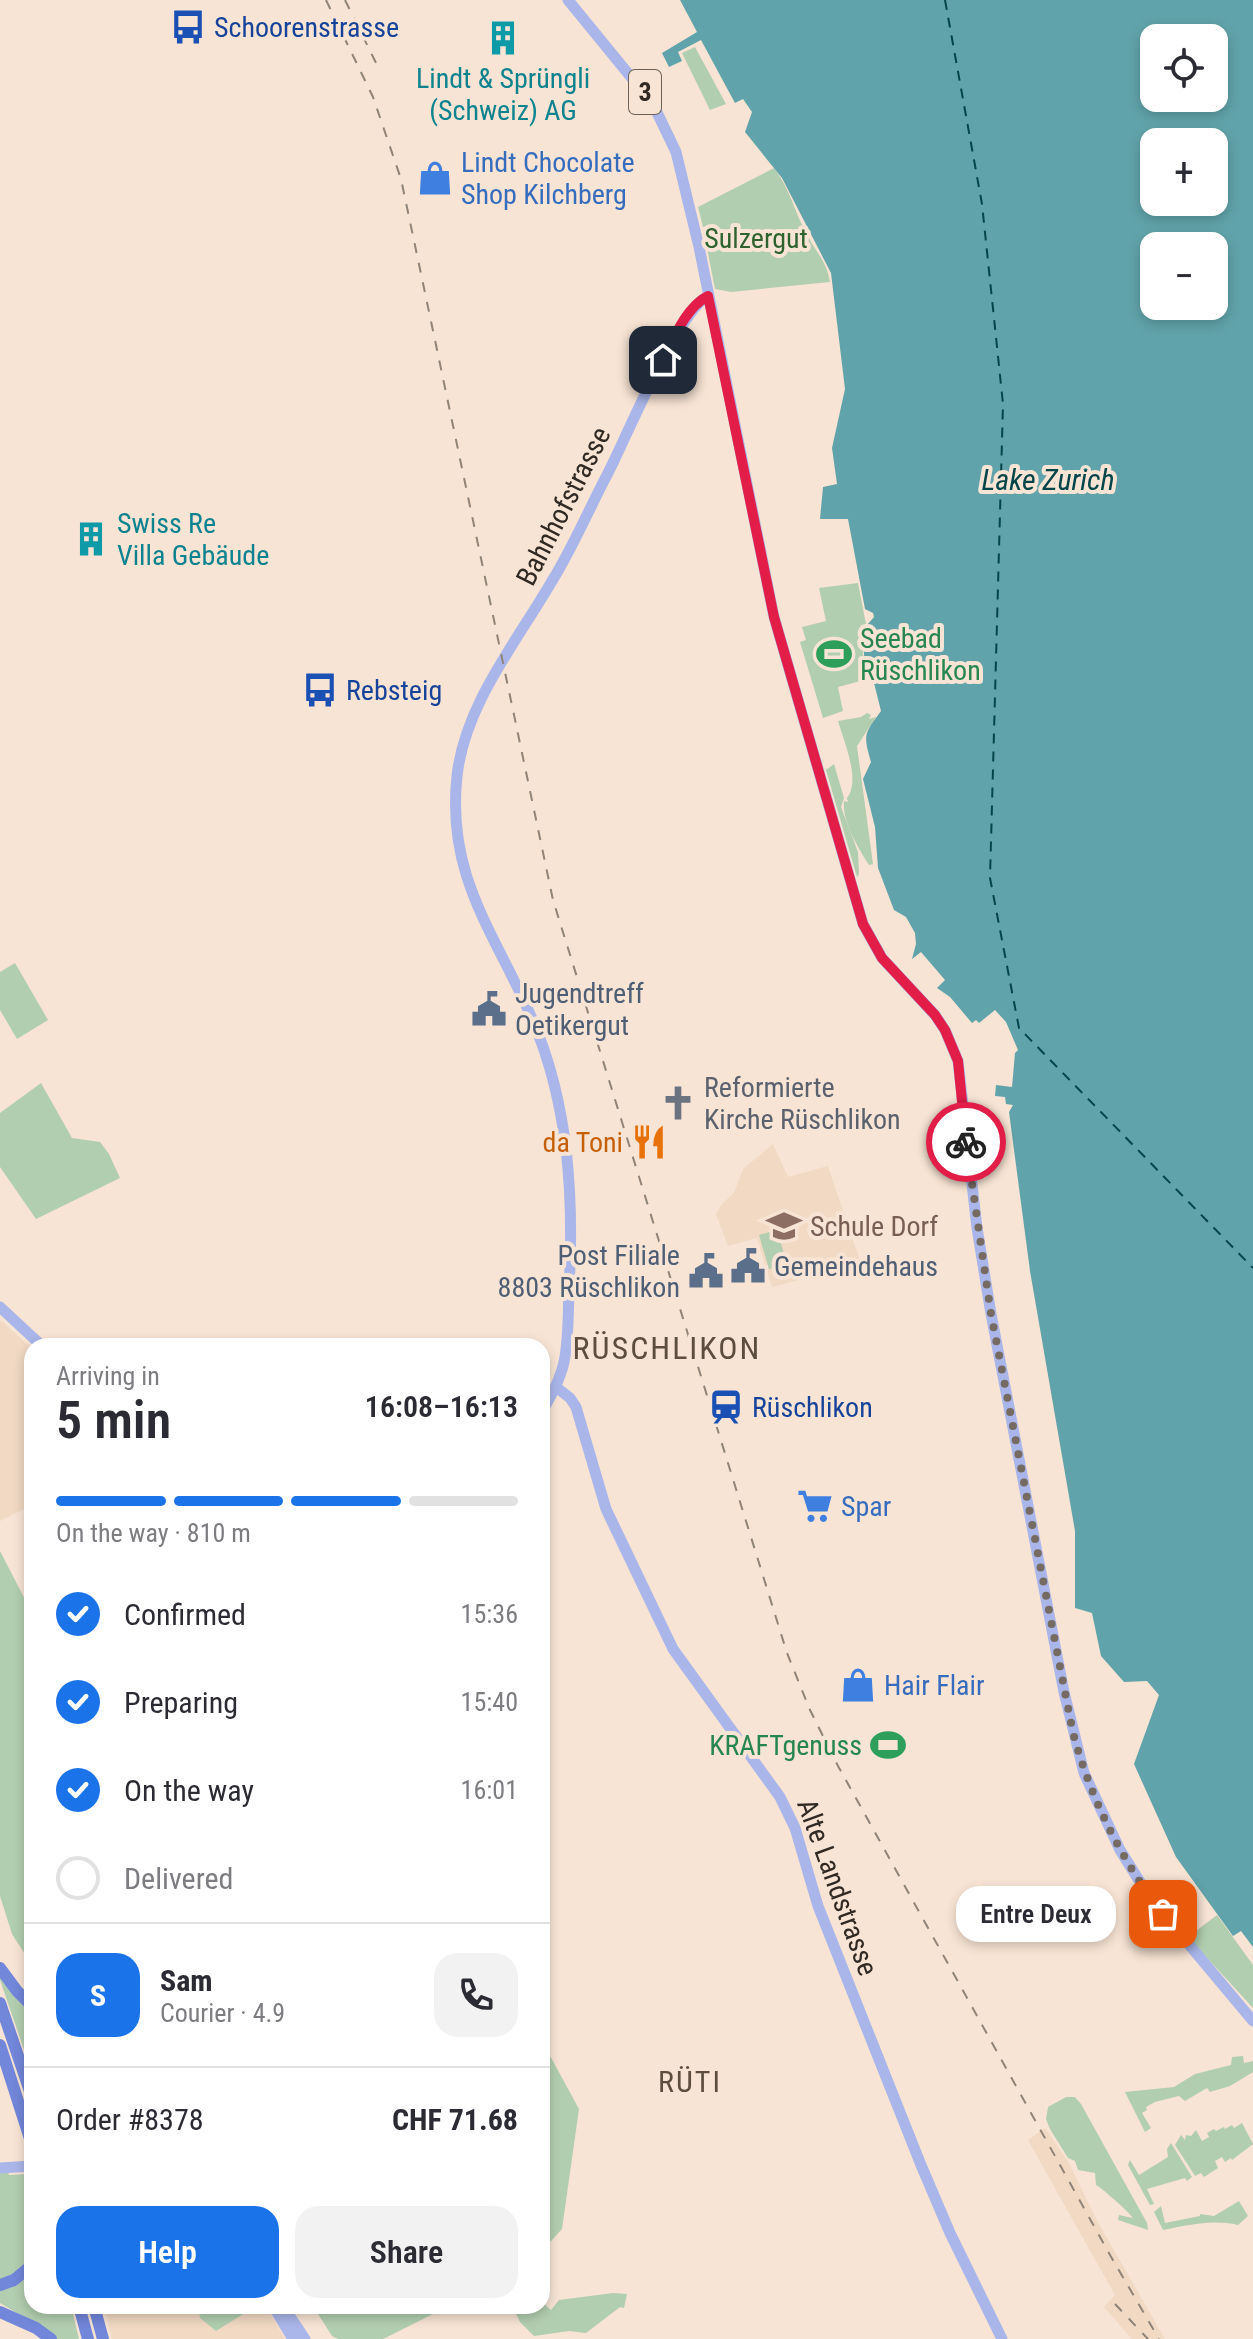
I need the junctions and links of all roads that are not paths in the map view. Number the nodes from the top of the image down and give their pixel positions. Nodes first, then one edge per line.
1 (568, 0) edge
2 (708, 296) junction
3 (0, 1307) edge
4 (33, 1338) edge
5 (556, 1387) junction
6 (550, 1398) edge
7 (0, 1968) edge
8 (24, 1998) edge
9 (0, 2003) edge
10 (1253, 2021) edge
11 (0, 2045) edge
12 (24, 2074) edge
13 (24, 2120) edge
14 (24, 2167) edge
15 (3, 2168) edge
16 (24, 2272) edge
17 (0, 2285) edge
18 (0, 2312) edge
19 (81, 2314) edge
20 (96, 2314) edge
21 (278, 2314) edge
22 (288, 2314) edge
23 (51, 2339) edge
24 (88, 2339) edge
25 (103, 2339) edge
26 (293, 2339) edge
27 (305, 2339) edge
28 (1002, 2339) edge

1 - 2 main road, 3
2 - 5 main road, Bahnhofstrasse
2 - 10 main road, 3
3 - 4 main road
5 - 6 main road, Bahnhofstrasse
5 - 28 main road, Alte Landstrasse
7 - 8 highway
9 - 12 highway
11 - 13 highway
14 - 15 main road
16 - 17 highway
18 - 23 highway
19 - 24 highway
20 - 25 highway
21 - 26 main road
22 - 27 main road

